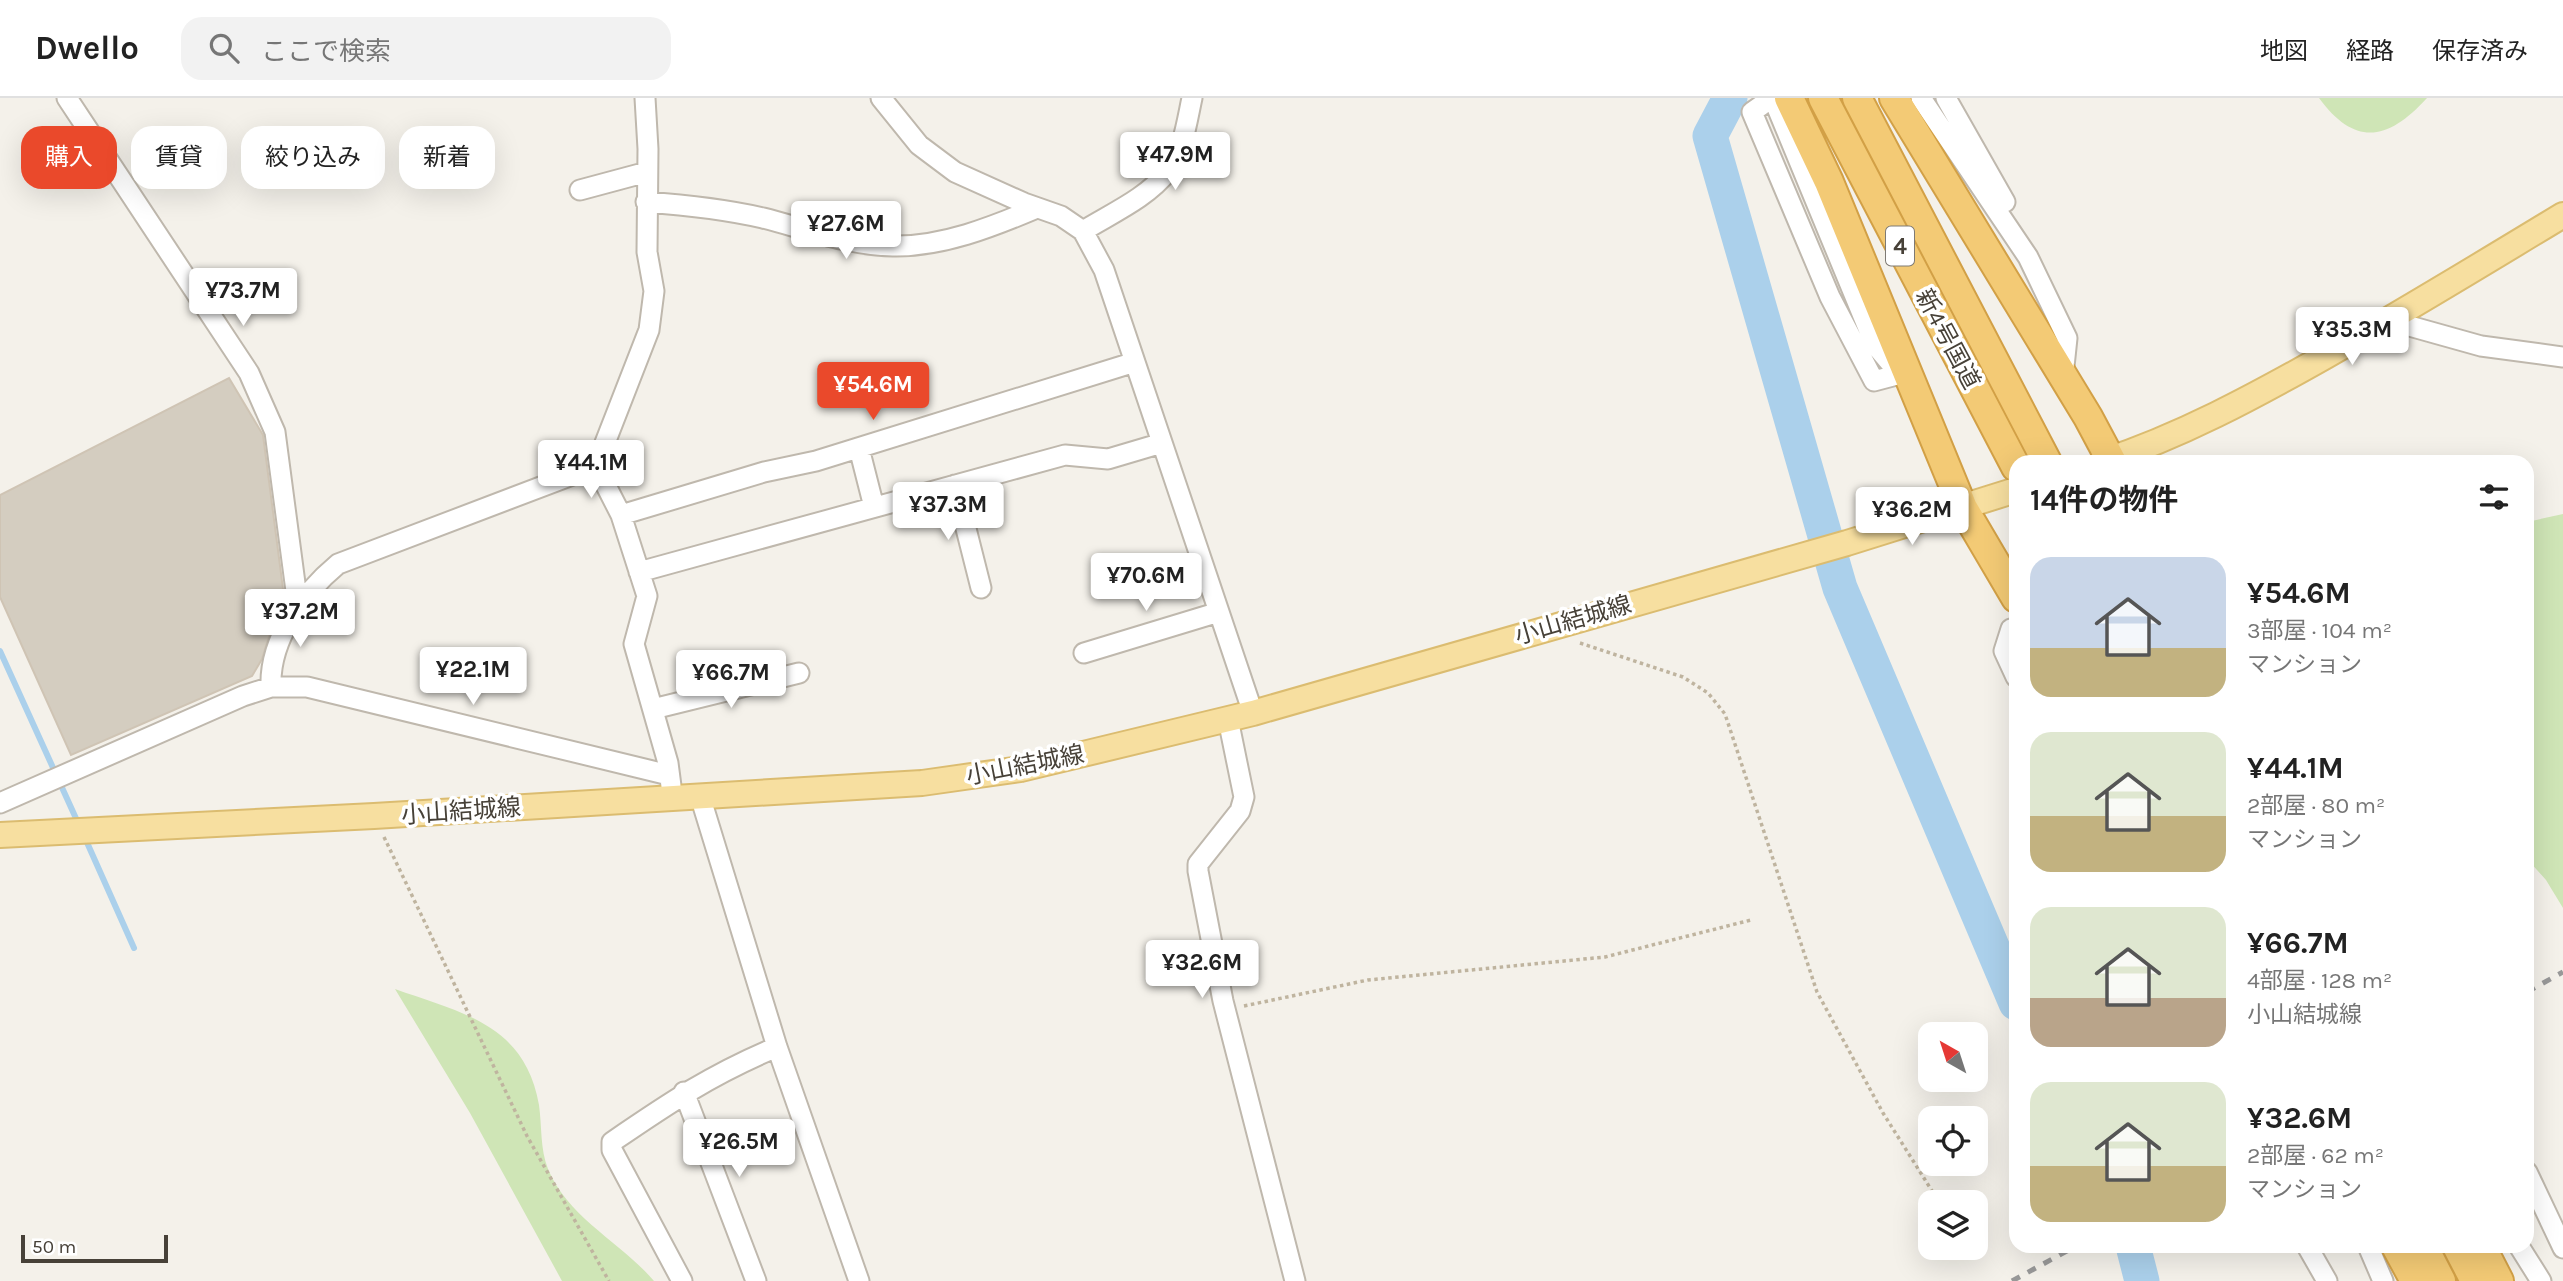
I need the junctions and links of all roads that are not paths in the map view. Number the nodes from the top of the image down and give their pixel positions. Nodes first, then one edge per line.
1 (67, 98) edge
2 (645, 98) edge
3 (881, 98) edge
4 (1192, 98) edge
5 (1823, 98) edge
6 (1857, 98) edge
7 (1894, 98) edge
8 (1921, 98) edge
9 (1946, 98) edge
10 (1775, 100) edge
11 (647, 172) junction
12 (580, 190) dead end
13 (646, 202) junction
14 (1037, 208) junction
15 (2563, 215) edge
16 (1083, 231) junction
17 (2028, 257) junction
18 (2388, 320) junction
19 (2563, 357) edge
20 (1135, 362) junction
21 (1908, 372) junction
22 (2063, 376) junction
23 (1162, 443) junction
24 (859, 448) junction
25 (2010, 455) edge
26 (2043, 455) edge
27 (2105, 455) edge
28 (2124, 455) edge
29 (596, 466) junction
30 (955, 485) junction
31 (2009, 492) edge
32 (874, 507) junction
33 (1963, 508) junction
34 (621, 515) junction
35 (639, 572) junction
36 (2009, 586) edge
37 (981, 589) dead end
38 (298, 606) junction
39 (1219, 612) junction
40 (2009, 641) edge
41 (1084, 653) dead end
42 (2009, 662) edge
43 (799, 673) dead end
44 (271, 687) junction
45 (653, 709) junction
46 (1253, 713) junction
47 (1228, 719) junction
48 (671, 786) junction
49 (700, 796) junction
50 (0, 803) edge
51 (0, 835) edge
52 (777, 1047) junction
53 (684, 1092) junction
54 (2534, 1187) edge
55 (2563, 1248) edge
56 (2311, 1253) edge
57 (2371, 1253) edge
58 (2400, 1253) edge
59 (2427, 1253) edge
60 (2461, 1253) edge
61 (2485, 1253) edge
62 (2523, 1253) edge
63 (682, 1281) edge
64 (756, 1281) edge
65 (859, 1281) edge
66 (1295, 1281) edge
67 (2328, 1281) edge
68 (2383, 1281) edge
69 (2415, 1281) edge
70 (2441, 1281) edge
71 (2475, 1281) edge
72 (2499, 1281) edge
73 (2540, 1281) edge

1 - 38 street
2 - 11 street
3 - 14 street
4 - 16 street
5 - 25 highway, 新4号国道 / 4
6 - 26 highway, 新4号国道 / 4
7 - 22 highway
8 - 17 street
9 - 17 street
10 - 21 highway
10 - 21 street
11 - 12 street
11 - 13 street
13 - 14 street
13 - 29 street
14 - 16 street
15 - 18 main road
16 - 20 street
17 - 22 street
18 - 19 street
18 - 28 main road
20 - 23 street
20 - 24 street
21 - 33 highway
22 - 27 highway
23 - 30 street
23 - 39 street
24 - 32 street
24 - 34 street
29 - 34 street
29 - 38 street
30 - 32 street
30 - 37 street
31 - 33 main road, 小山結城線
32 - 35 street
33 - 36 highway
33 - 46 main road, 小山結城線
34 - 35 street
35 - 45 street
38 - 44 street
39 - 41 street
39 - 46 street
40 - 42 street
43 - 45 street
44 - 48 street
44 - 50 street
45 - 48 street
46 - 47 main road, 小山結城線
47 - 49 main road, 小山結城線
47 - 66 street
48 - 49 main road, 小山結城線
48 - 51 main road, 小山結城線
49 - 52 street
52 - 53 street
52 - 65 street
53 - 63 street
53 - 64 street
54 - 55 street
56 - 67 street
57 - 68 street
58 - 69 highway
59 - 70 highway
60 - 71 highway
61 - 72 highway
62 - 73 street

